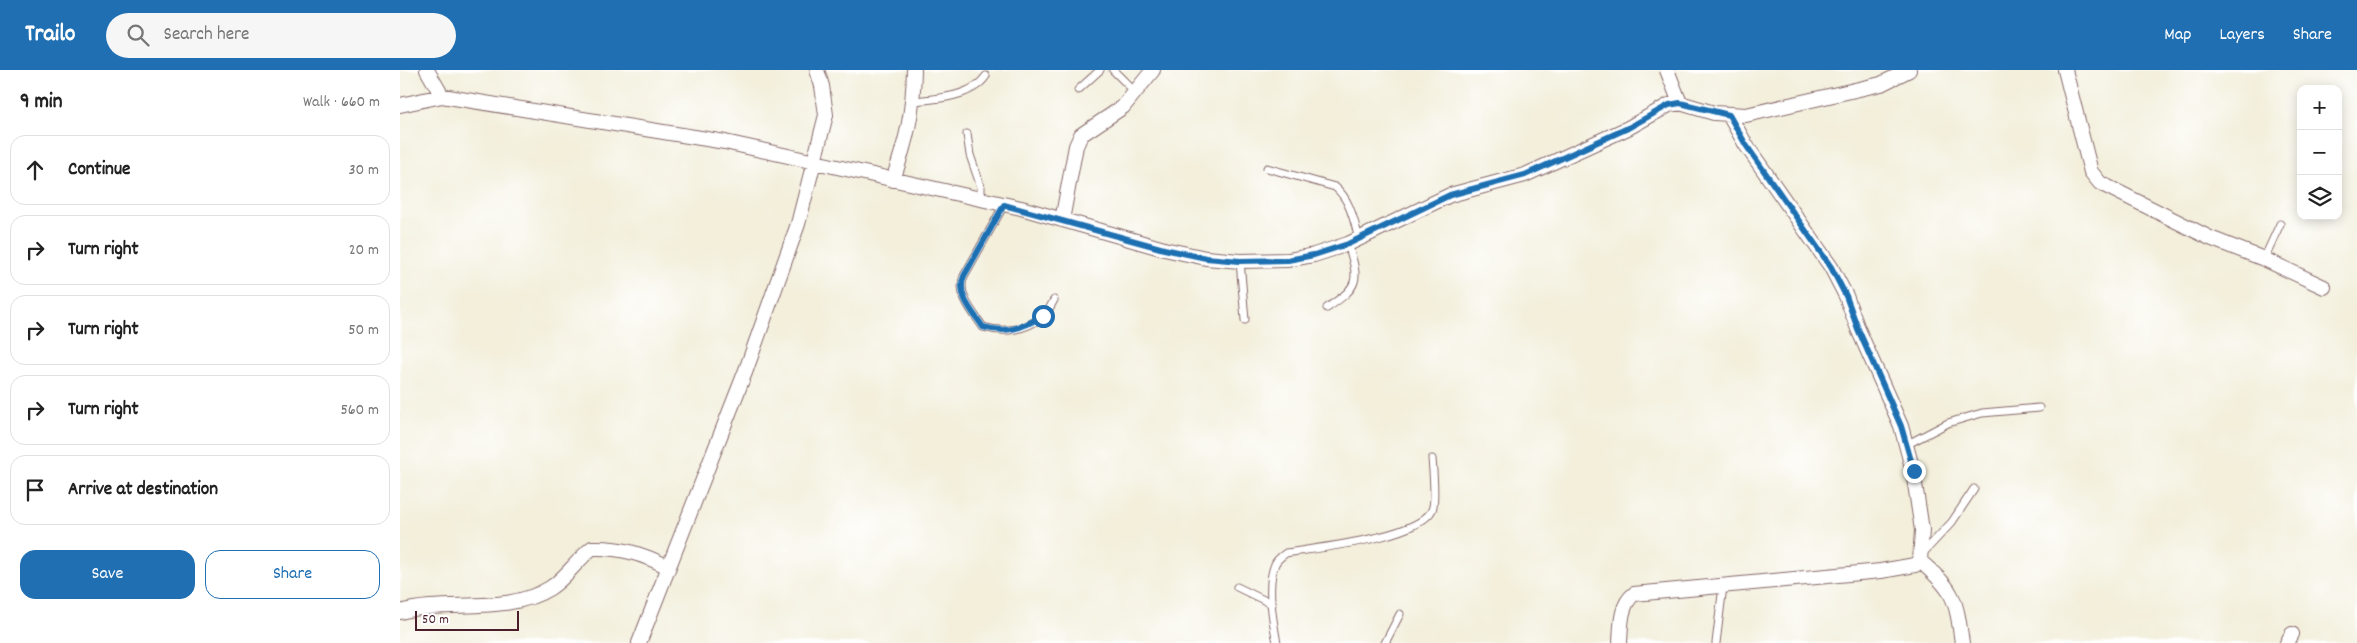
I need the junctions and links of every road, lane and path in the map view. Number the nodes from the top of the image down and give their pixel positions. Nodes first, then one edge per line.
1 (427, 70) edge
2 (817, 70) edge
3 (914, 70) edge
4 (1100, 70) edge
5 (1113, 70) edge
6 (1153, 70) edge
7 (1667, 70) edge
8 (1909, 70) edge
9 (2065, 70) edge
10 (986, 76) dead end
11 (1078, 90) dead end
12 (1135, 92) junction
13 (442, 96) junction
14 (913, 102) junction
15 (1680, 103) junction
16 (400, 105) edge
17 (1729, 115) junction
18 (968, 134) dead end
19 (815, 161) junction
20 (1268, 168) dead end
21 (892, 180) junction
22 (981, 199) junction
23 (1004, 205) junction
24 (1062, 220) junction
25 (2280, 224) dead end
26 (1354, 242) junction
27 (2264, 259) junction
28 (1240, 261) junction
29 (2324, 287) dead end
30 (1054, 300) dead end
31 (1327, 308) dead end
32 (1246, 320) dead end
33 (2039, 408) dead end
34 (1906, 444) junction
35 (1432, 460) dead end
36 (1974, 489) dead end
37 (1921, 558) junction
38 (668, 567) junction
39 (1723, 586) junction
40 (1237, 587) dead end
41 (1272, 604) junction
42 (400, 612) edge
43 (1400, 614) dead end
44 (639, 643) edge
45 (1277, 643) edge
46 (1385, 643) edge
47 (1620, 643) edge
48 (1716, 643) edge
49 (1962, 643) edge

1 - 13 street
2 - 19 street
3 - 14 street
4 - 11 lane
5 - 12 lane
6 - 12 street
7 - 15 street
8 - 17 street
9 - 27 street
10 - 14 lane
12 - 24 street
13 - 16 street
13 - 19 street
14 - 21 street
15 - 17 street
15 - 26 street
17 - 34 street
18 - 22 lane
19 - 21 street
19 - 38 street
20 - 26 lane
21 - 22 street
22 - 23 street
23 - 24 street
23 - 30 lane
24 - 28 street
25 - 27 lane
26 - 28 street
26 - 31 lane
27 - 29 street
28 - 32 lane
33 - 34 lane
34 - 37 street
35 - 41 lane
36 - 37 lane
37 - 39 street
37 - 49 street
38 - 42 street
38 - 44 street
39 - 47 street
39 - 48 lane
40 - 41 lane
41 - 45 lane
43 - 46 lane

